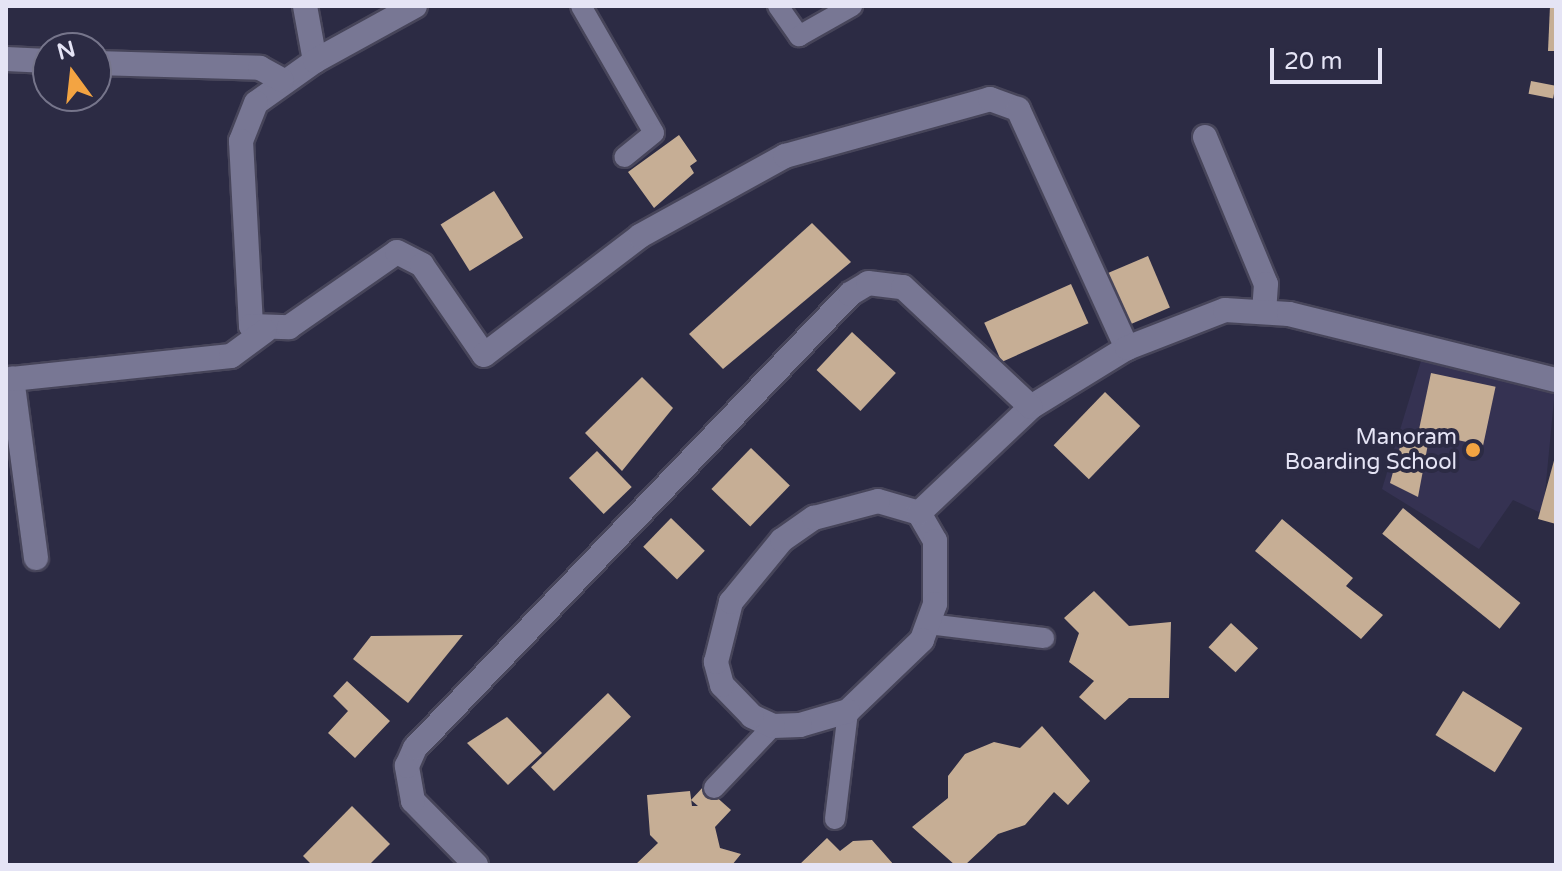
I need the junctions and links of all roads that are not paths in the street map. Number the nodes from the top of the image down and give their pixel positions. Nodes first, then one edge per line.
1 (305, 6) edge
2 (415, 6) edge
3 (581, 6) edge
4 (778, 6) edge
5 (852, 6) edge
6 (6, 59) edge
7 (32, 60) edge
8 (315, 61) junction
9 (112, 63) edge
10 (282, 80) junction
11 (1205, 137) dead end
12 (624, 157) dead end
13 (1264, 310) junction
14 (265, 331) junction
15 (1127, 348) junction
16 (1556, 380) edge
17 (1031, 407) junction
18 (919, 513) junction
19 (36, 558) dead end
20 (928, 624) junction
21 (1044, 638) dead end
22 (848, 711) junction
23 (773, 726) junction
24 (714, 788) dead end
25 (835, 819) dead end
26 (476, 865) edge

1 - 8 street
2 - 8 street
3 - 12 lane
4 - 5 lane
6 - 7 street
8 - 10 street
9 - 10 street
10 - 14 street
11 - 13 street
13 - 15 street
13 - 16 street
14 - 15 street
14 - 19 street
15 - 17 street
17 - 18 street
17 - 26 street
18 - 20 street
18 - 23 street
20 - 21 lane
20 - 22 street
22 - 23 street
22 - 25 lane
23 - 24 lane

